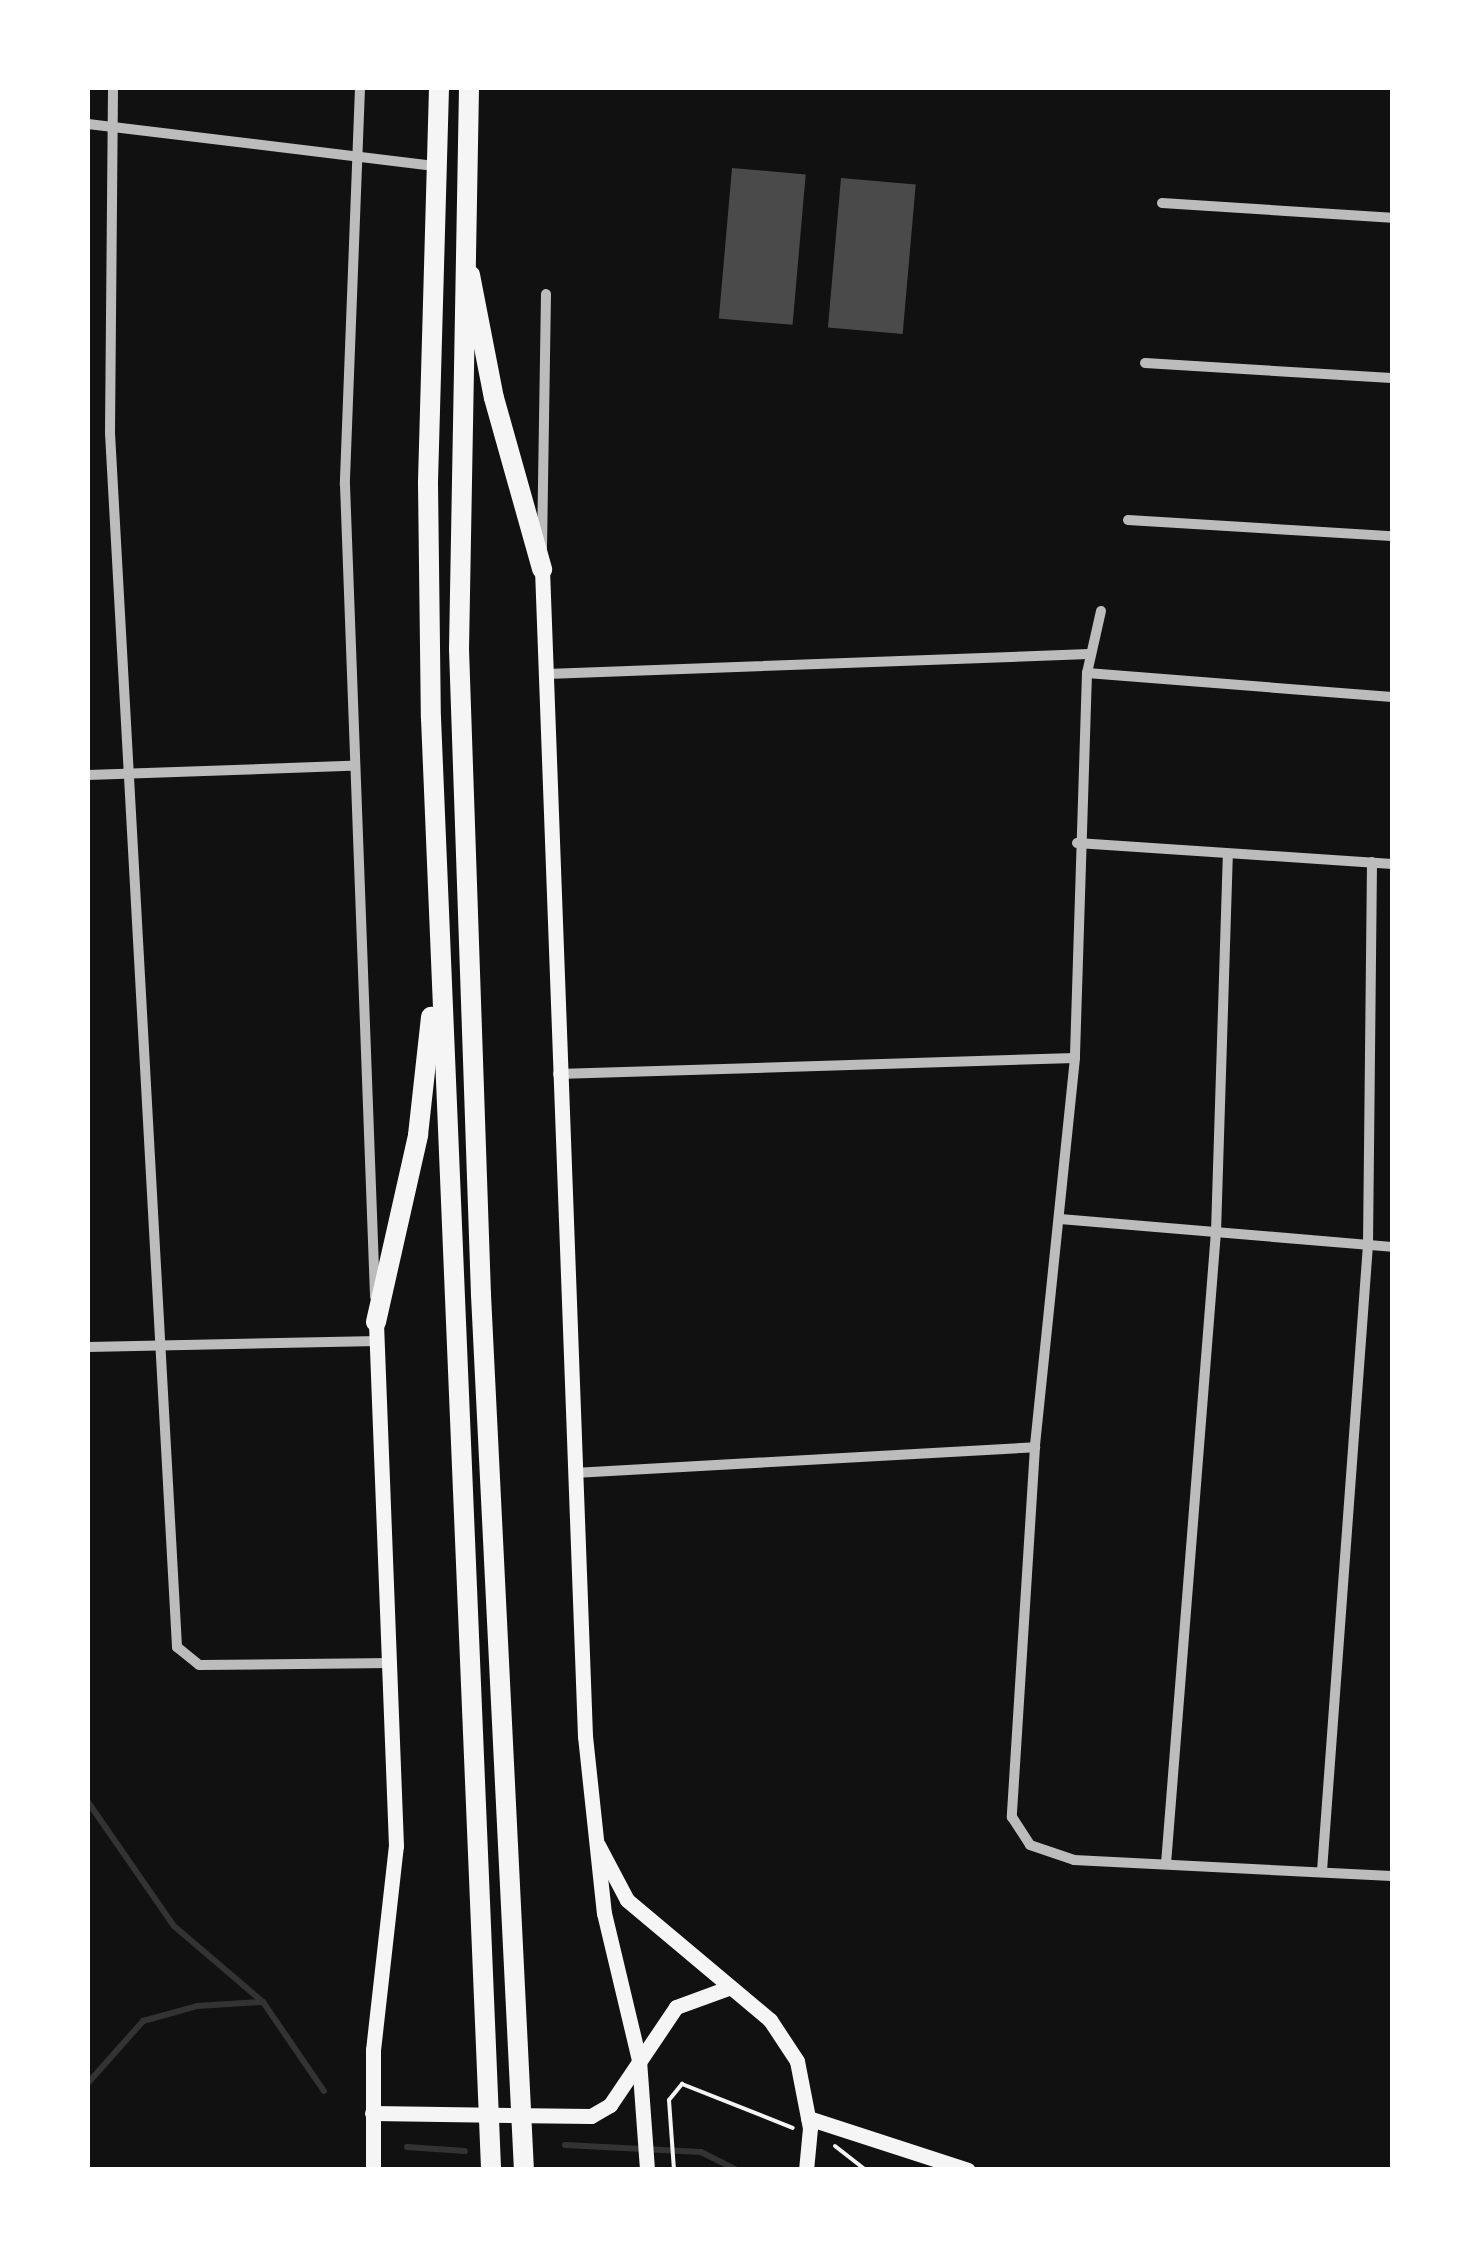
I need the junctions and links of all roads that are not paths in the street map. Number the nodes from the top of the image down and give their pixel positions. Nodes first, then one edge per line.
1 (114, 88) edge
2 (360, 88) edge
3 (439, 88) edge
4 (469, 88) edge
5 (88, 124) edge
6 (108, 124) junction
7 (354, 158) junction
8 (436, 166) junction
9 (1162, 202) dead end
10 (1392, 218) edge
11 (462, 236) junction
12 (546, 294) dead end
13 (1145, 364) dead end
14 (1392, 378) edge
15 (1128, 520) dead end
16 (1392, 536) edge
17 (542, 569) junction
18 (1102, 611) dead end
19 (1089, 654) junction
20 (1087, 672) junction
21 (547, 674) junction
22 (1392, 696) edge
23 (352, 766) junction
24 (133, 774) junction
25 (88, 775) edge
26 (1077, 843) junction
27 (1228, 854) junction
28 (1372, 862) junction
29 (1392, 864) edge
30 (438, 980) junction
31 (1075, 1058) junction
32 (557, 1074) junction
33 (1060, 1219) junction
34 (1216, 1232) junction
35 (1368, 1245) junction
36 (1392, 1247) edge
37 (378, 1332) junction
38 (88, 1347) edge
39 (160, 1350) junction
40 (1035, 1447) junction
41 (574, 1473) junction
42 (392, 1663) junction
43 (592, 1832) junction
44 (1166, 1864) junction
45 (1322, 1871) junction
46 (1392, 1876) edge
47 (728, 1988) junction
48 (639, 2060) junction
49 (372, 2112) junction
50 (803, 2124) junction
51 (373, 2170) edge
52 (491, 2170) edge
53 (524, 2170) edge
54 (647, 2170) edge
55 (806, 2170) edge
56 (968, 2170) edge

1 - 6 street
2 - 7 street
3 - 8 highway
4 - 11 highway
5 - 6 street
6 - 7 street
6 - 24 street
7 - 8 street
7 - 23 street
8 - 30 highway
9 - 10 street
11 - 17 highway
11 - 53 highway
12 - 17 street
13 - 14 street
15 - 16 street
17 - 21 main road
18 - 19 street
19 - 20 street
19 - 21 street
20 - 22 street
20 - 26 street
21 - 32 main road
23 - 24 street
23 - 37 street
24 - 25 street
24 - 39 street
26 - 27 street
26 - 31 street
27 - 28 street
27 - 34 street
28 - 29 street
28 - 35 street
30 - 37 highway
30 - 52 highway
31 - 32 street
31 - 33 street
32 - 41 main road
33 - 34 street
33 - 40 street
34 - 35 street
34 - 44 street
35 - 36 street
35 - 45 street
37 - 39 street
37 - 42 main road
38 - 39 street
39 - 42 street
40 - 41 street
40 - 44 street
41 - 43 main road
42 - 49 main road
43 - 47 main road
43 - 48 main road
44 - 45 street
45 - 46 street
47 - 48 main road
47 - 50 main road
48 - 49 main road
48 - 54 main road
49 - 51 main road
50 - 55 main road
50 - 56 main road

